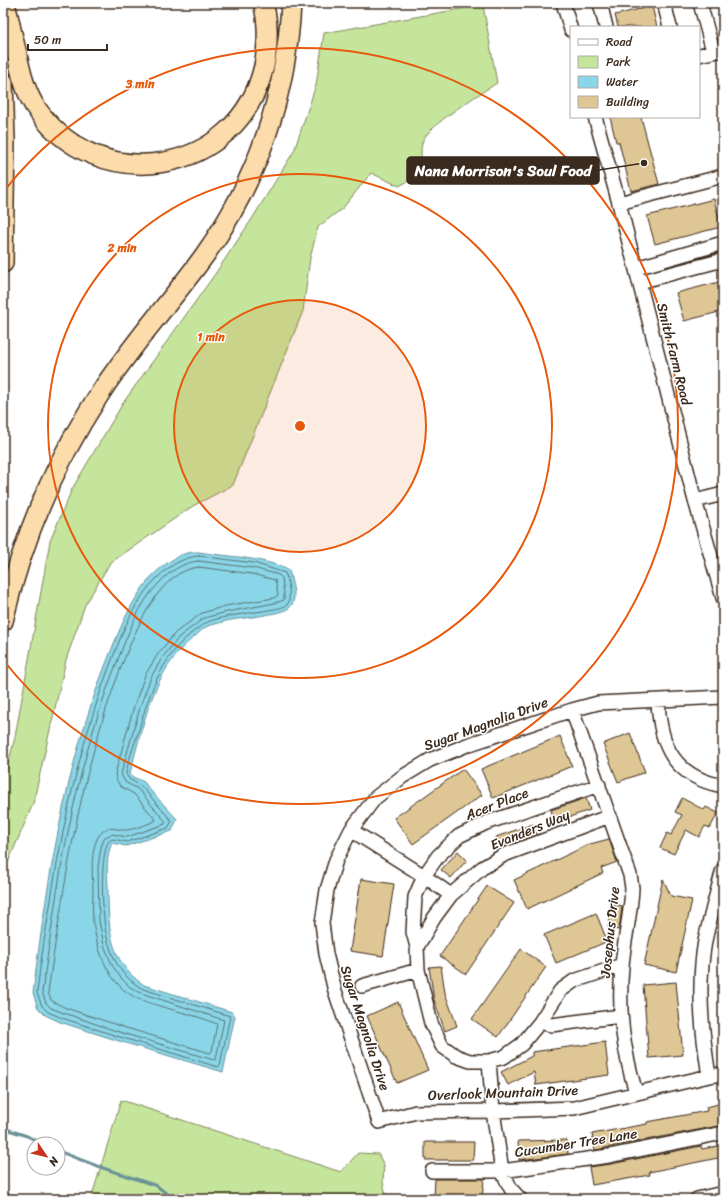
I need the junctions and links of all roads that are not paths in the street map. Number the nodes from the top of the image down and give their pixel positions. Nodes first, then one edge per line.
1 (5, 3) edge
2 (263, 3) edge
3 (291, 3) edge
4 (565, 3) edge
5 (600, 3) edge
6 (664, 3) edge
7 (700, 3) edge
8 (570, 26) edge
9 (606, 26) edge
10 (670, 26) edge
11 (718, 51) edge
12 (700, 55) edge
13 (3, 82) edge
14 (595, 118) edge
15 (723, 176) edge
16 (619, 203) junction
17 (723, 243) edge
18 (723, 260) edge
19 (3, 263) edge
20 (636, 268) junction
21 (639, 282) junction
22 (723, 494) edge
23 (695, 501) junction
24 (723, 598) edge
25 (3, 621) edge
26 (723, 697) edge
27 (658, 701) junction
28 (572, 710) junction
29 (599, 785) junction
30 (723, 786) edge
31 (610, 816) junction
32 (351, 830) junction
33 (723, 870) edge
34 (424, 876) junction
35 (451, 895) junction
36 (417, 947) junction
37 (622, 965) junction
38 (418, 970) junction
39 (362, 986) dead end
40 (621, 1016) junction
41 (540, 1022) junction
42 (489, 1061) junction
43 (723, 1074) edge
44 (709, 1076) junction
45 (636, 1093) junction
46 (493, 1111) junction
47 (379, 1122) joint
48 (723, 1133) edge
49 (432, 1171) dead end
50 (502, 1171) junction
51 (723, 1193) edge
52 (520, 1199) edge
53 (696, 1199) edge

1 - 2 highway
3 - 25 highway
4 - 8 street
5 - 9 street
6 - 10 street
7 - 11 street
11 - 12 street
13 - 19 highway
14 - 16 street, Smith Farm Road
15 - 16 street
16 - 20 street, Smith Farm Road
17 - 20 street
18 - 21 street
20 - 21 street, Smith Farm Road
21 - 23 street, Smith Farm Road
22 - 23 street
23 - 24 street, Smith Farm Road
26 - 27 street, Sugar Magnolia Drive
27 - 28 street, Sugar Magnolia Drive
27 - 30 street
28 - 29 street, Josephus Drive
28 - 32 street, Sugar Magnolia Drive
29 - 31 street, Josephus Drive
29 - 34 street, Acer Place
31 - 35 street, Evanders Way
31 - 37 street, Josephus Drive
32 - 34 street
32 - 47 street, Sugar Magnolia Drive
33 - 44 street
34 - 35 street
34 - 36 street, Acer Place
35 - 36 street, Evanders Way
36 - 38 street
37 - 40 street, Josephus Drive
37 - 41 street
38 - 39 street
38 - 42 street
40 - 41 street
40 - 45 street, Josephus Drive
41 - 42 street
42 - 46 street
43 - 44 street, Overlook Mountain Drive
44 - 45 street, Overlook Mountain Drive
45 - 46 street, Overlook Mountain Drive
46 - 47 street, Overlook Mountain Drive
46 - 50 street
48 - 50 street, Cucumber Tree Lane
49 - 50 street, Cucumber Tree Lane
50 - 52 street
51 - 53 street

